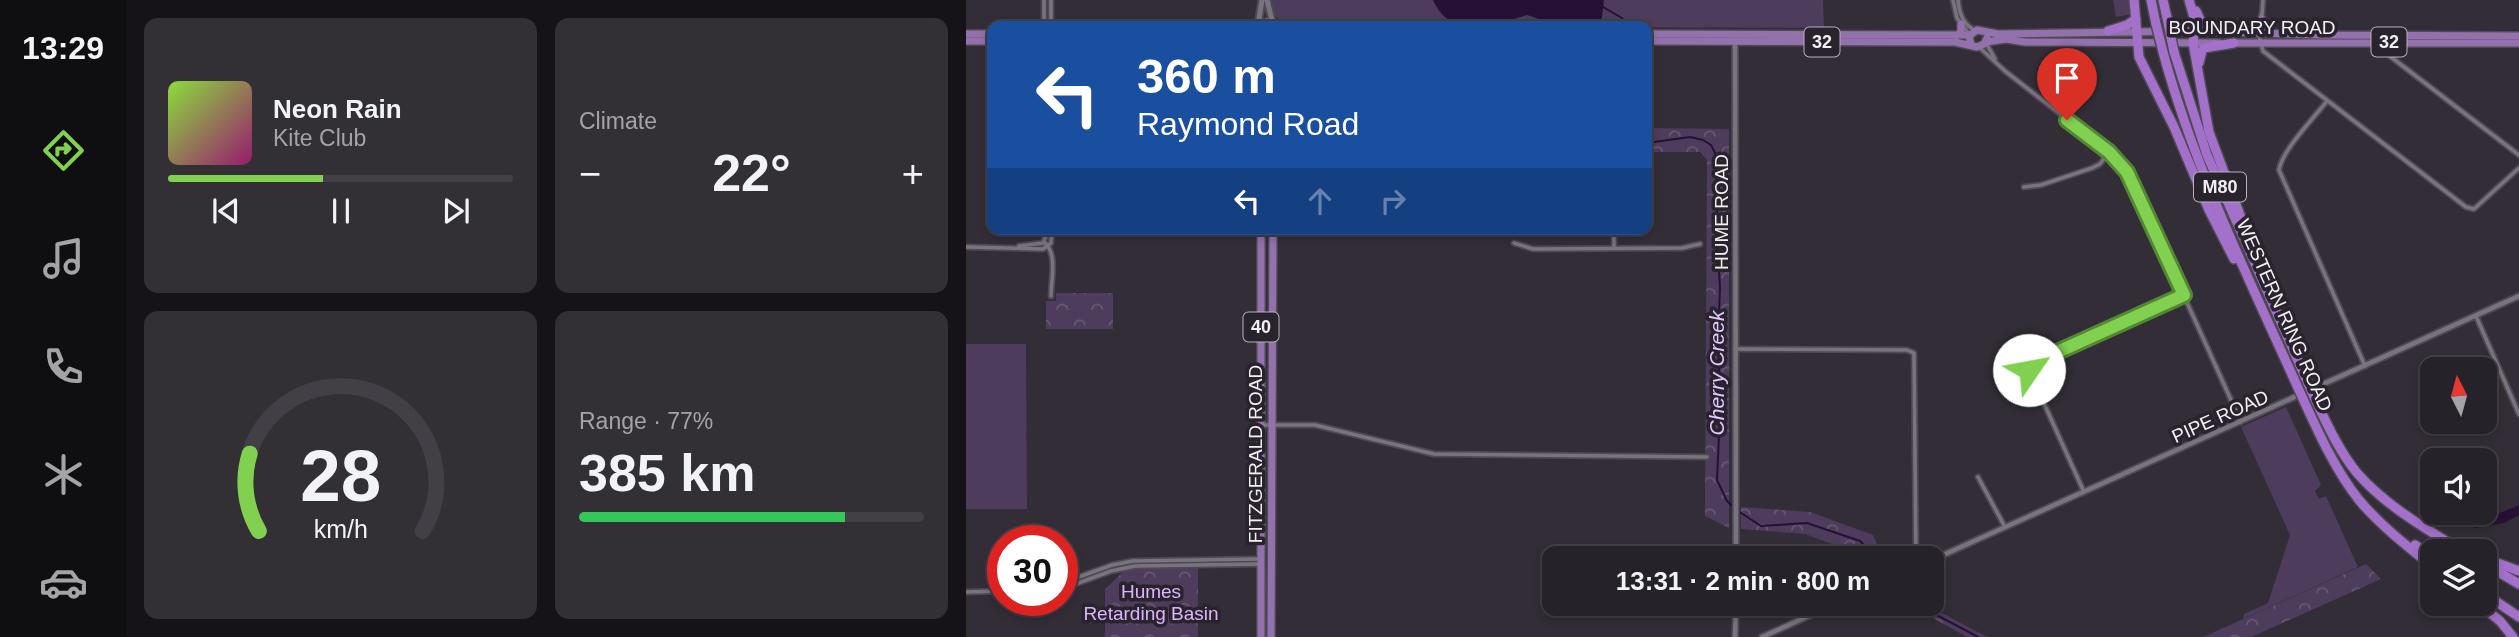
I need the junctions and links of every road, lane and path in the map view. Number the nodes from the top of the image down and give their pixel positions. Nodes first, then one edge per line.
1 (1044, 0) edge
2 (1051, 0) edge
3 (1265, 0) edge
4 (1956, 0) edge
5 (2134, 0) edge
6 (2151, 0) edge
7 (2163, 0) edge
8 (2190, 0) edge
9 (2263, 0) edge
10 (2262, 16) junction
11 (2136, 19) junction
12 (1047, 21) edge
13 (1048, 21) edge
14 (1258, 21) edge
15 (1273, 21) edge
16 (1961, 24) junction
17 (2137, 31) junction
18 (2193, 31) junction
19 (2210, 31) junction
20 (2108, 32) junction
21 (1975, 33) junction
22 (966, 34) edge
23 (987, 34) edge
24 (1652, 34) edge
25 (2273, 34) junction
26 (2260, 36) junction
27 (2519, 36) edge
28 (1955, 37) junction
29 (1735, 38) junction
30 (2006, 39) junction
31 (966, 41) edge
32 (987, 41) edge
33 (1652, 41) edge
34 (2132, 43) junction
35 (2193, 43) junction
36 (2234, 43) junction
37 (2381, 43) junction
38 (2519, 43) edge
39 (1980, 44) junction
40 (1992, 52) junction
41 (1997, 62) junction
42 (2199, 76) junction
43 (2327, 101) junction
44 (2109, 152) junction
45 (2519, 155) edge
46 (2519, 168) edge
47 (2024, 187) dead end
48 (1047, 235) edge
49 (1051, 235) edge
50 (1261, 235) edge
51 (1273, 235) edge
52 (1614, 235) edge
53 (1044, 242) junction
54 (1514, 243) dead end
55 (1700, 244) dead end
56 (966, 247) edge
57 (1014, 247) junction
58 (1047, 247) junction
59 (1614, 247) junction
60 (2268, 292) junction
61 (2184, 295) junction
62 (1051, 296) dead end
63 (2519, 296) edge
64 (2263, 309) junction
65 (2476, 316) junction
66 (1735, 349) junction
67 (2365, 366) junction
68 (2304, 388) junction
69 (2519, 414) edge
70 (2241, 422) junction
71 (1271, 424) junction
72 (1261, 425) junction
73 (1707, 457) dead end
74 (2356, 472) junction
75 (1978, 477) dead end
76 (2346, 479) junction
77 (2084, 492) junction
78 (2005, 527) junction
79 (2443, 539) edge
80 (2452, 539) edge
81 (1736, 546) edge
82 (1916, 546) edge
83 (2420, 548) edge
84 (1944, 555) edge
85 (2420, 556) edge
86 (1271, 561) junction
87 (1165, 562) junction
88 (1261, 562) junction
89 (2497, 563) edge
90 (2497, 571) edge
91 (2519, 571) edge
92 (1078, 578) edge
93 (1078, 584) edge
94 (2519, 584) edge
95 (966, 592) edge
96 (987, 592) edge
97 (2497, 602) edge
98 (1736, 616) edge
99 (1808, 616) edge
100 (2494, 616) edge
101 (2519, 617) edge
102 (1261, 637) edge
103 (1271, 637) edge
104 (1735, 637) edge
105 (1762, 637) edge
106 (2513, 637) edge

1 - 12 street
2 - 13 street
3 - 14 main road
3 - 15 main road
4 - 16 street
4 - 21 street
5 - 11 highway
6 - 64 highway, WESTERN RING ROAD / M80, bridge
7 - 60 highway, WESTERN RING ROAD / M80, bridge
8 - 18 highway
8 - 19 highway
9 - 10 street
10 - 25 main road
10 - 26 street
11 - 17 highway
11 - 20 highway
16 - 21 street
16 - 28 main road
17 - 18 main road, BOUNDARY ROAD / 32
17 - 20 main road, BOUNDARY ROAD / 32
17 - 34 highway
18 - 19 main road, BOUNDARY ROAD / 32
18 - 35 highway
19 - 26 main road, BOUNDARY ROAD / 32
20 - 21 main road, BOUNDARY ROAD / 32
21 - 28 main road, BOUNDARY ROAD / 32
21 - 39 main road
21 - 39 main road
22 - 23 main road
24 - 29 main road, BOUNDARY ROAD / 32
25 - 26 main road, BOUNDARY ROAD / 32
25 - 37 main road, BOUNDARY ROAD / 32
26 - 36 main road, BOUNDARY ROAD / 32
26 - 37 main road, BOUNDARY ROAD / 32
26 - 43 street
27 - 37 main road, BOUNDARY ROAD / 32
28 - 29 main road, BOUNDARY ROAD / 32
29 - 33 main road, BOUNDARY ROAD / 32
29 - 39 main road, BOUNDARY ROAD / 32
29 - 66 street, HUME ROAD
30 - 34 main road, BOUNDARY ROAD / 32
30 - 39 main road, BOUNDARY ROAD / 32
30 - 40 main road
31 - 32 main road
34 - 35 main road, BOUNDARY ROAD / 32
34 - 64 highway
35 - 36 main road, BOUNDARY ROAD / 32
35 - 42 highway
36 - 42 highway
37 - 38 main road, BOUNDARY ROAD / 32
37 - 45 street
39 - 40 street
39 - 41 street
40 - 41 street
41 - 44 street
42 - 60 highway
43 - 46 street
43 - 67 street
44 - 47 street
44 - 61 street
48 - 53 street
49 - 58 street
50 - 72 main road, FITZGERALD ROAD / 40
51 - 71 main road, FITZGERALD ROAD / 40
52 - 59 street
53 - 57 street
53 - 58 street
54 - 59 street
55 - 59 street
56 - 57 street
57 - 58 street
58 - 62 street
60 - 68 highway, WESTERN RING ROAD / M80
61 - 70 street
61 - 77 street
63 - 65 street, PIPE ROAD
64 - 68 highway, WESTERN RING ROAD / M80
65 - 67 street, PIPE ROAD
65 - 69 street
66 - 81 street, HUME ROAD
66 - 82 street
67 - 70 street, PIPE ROAD
68 - 74 highway, WESTERN RING ROAD / M80, bridge
68 - 76 highway, WESTERN RING ROAD / M80, bridge
70 - 77 street, PIPE ROAD
71 - 72 street
71 - 73 street
71 - 86 main road, FITZGERALD ROAD / 40
72 - 88 main road, FITZGERALD ROAD / 40
74 - 79 highway
74 - 80 highway
75 - 78 street
76 - 83 highway
76 - 85 highway
77 - 78 street, PIPE ROAD
78 - 84 street, PIPE ROAD
86 - 88 main road
86 - 103 main road, FITZGERALD ROAD / 40
87 - 88 street
87 - 92 street
87 - 93 street
88 - 102 main road, FITZGERALD ROAD / 40
89 - 91 highway
90 - 94 highway
95 - 96 street
97 - 101 highway
98 - 104 street
99 - 105 street
100 - 106 highway

